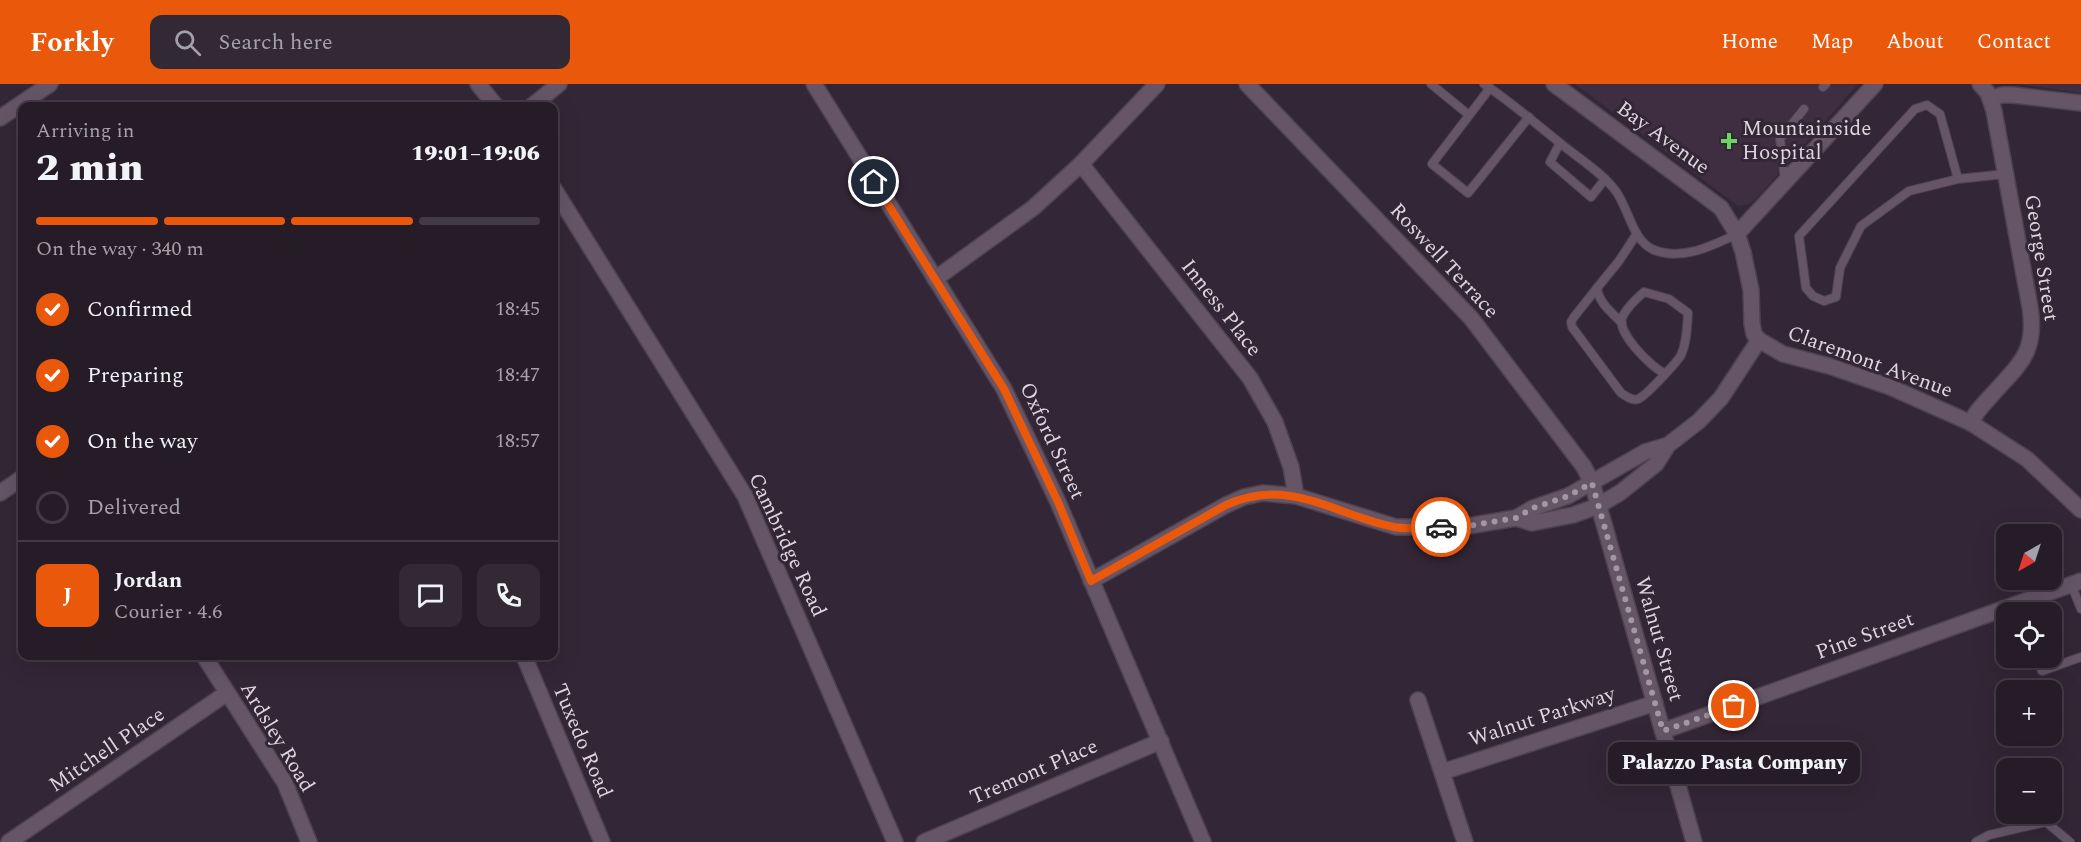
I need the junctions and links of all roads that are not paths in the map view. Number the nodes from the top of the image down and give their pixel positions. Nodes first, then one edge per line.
1 (50, 84) edge
2 (478, 84) edge
3 (559, 84) edge
4 (814, 84) edge
5 (1156, 84) edge
6 (1247, 84) edge
7 (1431, 84) edge
8 (1554, 84) edge
9 (1875, 84) edge
10 (1982, 84) edge
11 (1487, 86) edge
12 (1990, 99) junction
13 (24, 102) edge
14 (493, 102) edge
15 (537, 102) edge
16 (2081, 103) edge
17 (18, 106) edge
18 (1804, 109) dead end
19 (1469, 115) junction
20 (1529, 117) junction
21 (0, 118) edge
22 (1560, 143) junction
23 (1081, 164) junction
24 (2006, 174) junction
25 (1605, 179) junction
26 (1959, 179) junction
27 (1785, 182) junction
28 (558, 195) edge
29 (1737, 234) junction
30 (1636, 235) junction
31 (935, 279) junction
32 (1598, 288) junction
33 (1622, 323) junction
34 (1759, 340) junction
35 (1664, 373) junction
36 (1971, 423) junction
37 (1668, 445) junction
38 (18, 481) edge
39 (1592, 483) junction
40 (0, 493) edge
41 (1296, 496) junction
42 (1598, 506) junction
43 (2081, 510) edge
44 (1516, 518) junction
45 (1091, 581) junction
46 (2076, 582) edge
47 (2031, 602) edge
48 (2081, 609) edge
49 (1996, 615) edge
50 (2081, 657) edge
51 (206, 660) edge
52 (526, 660) edge
53 (2062, 664) edge
54 (227, 693) junction
55 (1418, 700) dead end
56 (1655, 703) junction
57 (1663, 731) junction
58 (1161, 741) junction
59 (1442, 772) junction
60 (9, 842) edge
61 (309, 842) edge
62 (602, 842) edge
63 (895, 842) edge
64 (924, 842) edge
65 (1203, 842) edge
66 (1465, 842) edge
67 (1694, 842) edge
68 (1976, 842) edge
69 (2070, 842) edge

1 - 13 street
2 - 14 street
3 - 15 street
4 - 31 street, Oxford Street
5 - 23 street
6 - 39 street, Roswell Terrace
7 - 19 lane
8 - 29 street, Bay Avenue
9 - 27 street
10 - 12 street, George Street
11 - 19 lane
11 - 20 lane
12 - 16 street
12 - 24 street, George Street
17 - 21 street
18 - 27 lane
19 - 20 lane
20 - 22 lane
22 - 25 lane
22 - 25 lane
23 - 31 street
23 - 41 street, Inness Place
24 - 26 lane
24 - 36 street, George Street
25 - 30 lane
26 - 26 lane
27 - 29 street
28 - 63 street, Cambridge Road
29 - 30 lane
29 - 34 street
30 - 32 lane
31 - 45 street, Oxford Street
32 - 33 lane
32 - 35 lane
33 - 35 lane
33 - 35 lane
34 - 36 street, Claremont Avenue
34 - 37 street
36 - 43 street, Claremont Avenue
37 - 39 street
37 - 42 street
38 - 40 street
39 - 42 street, Walnut Street
39 - 44 street
41 - 44 street
41 - 45 street
42 - 44 street
42 - 56 street, Walnut Street
45 - 58 street, Oxford Street
46 - 47 street, Pine Street
46 - 48 lane
49 - 57 street, Pine Street
50 - 53 lane
51 - 54 street, Ardsley Road
52 - 62 street, Tuxedo Road
54 - 60 street, Mitchell Place
54 - 61 street, Ardsley Road
55 - 59 street
56 - 57 street, Walnut Street
56 - 59 street, Walnut Parkway
57 - 67 street, Walnut Street
58 - 64 street, Tremont Place
58 - 65 street, Oxford Street
59 - 66 street
68 - 69 lane

